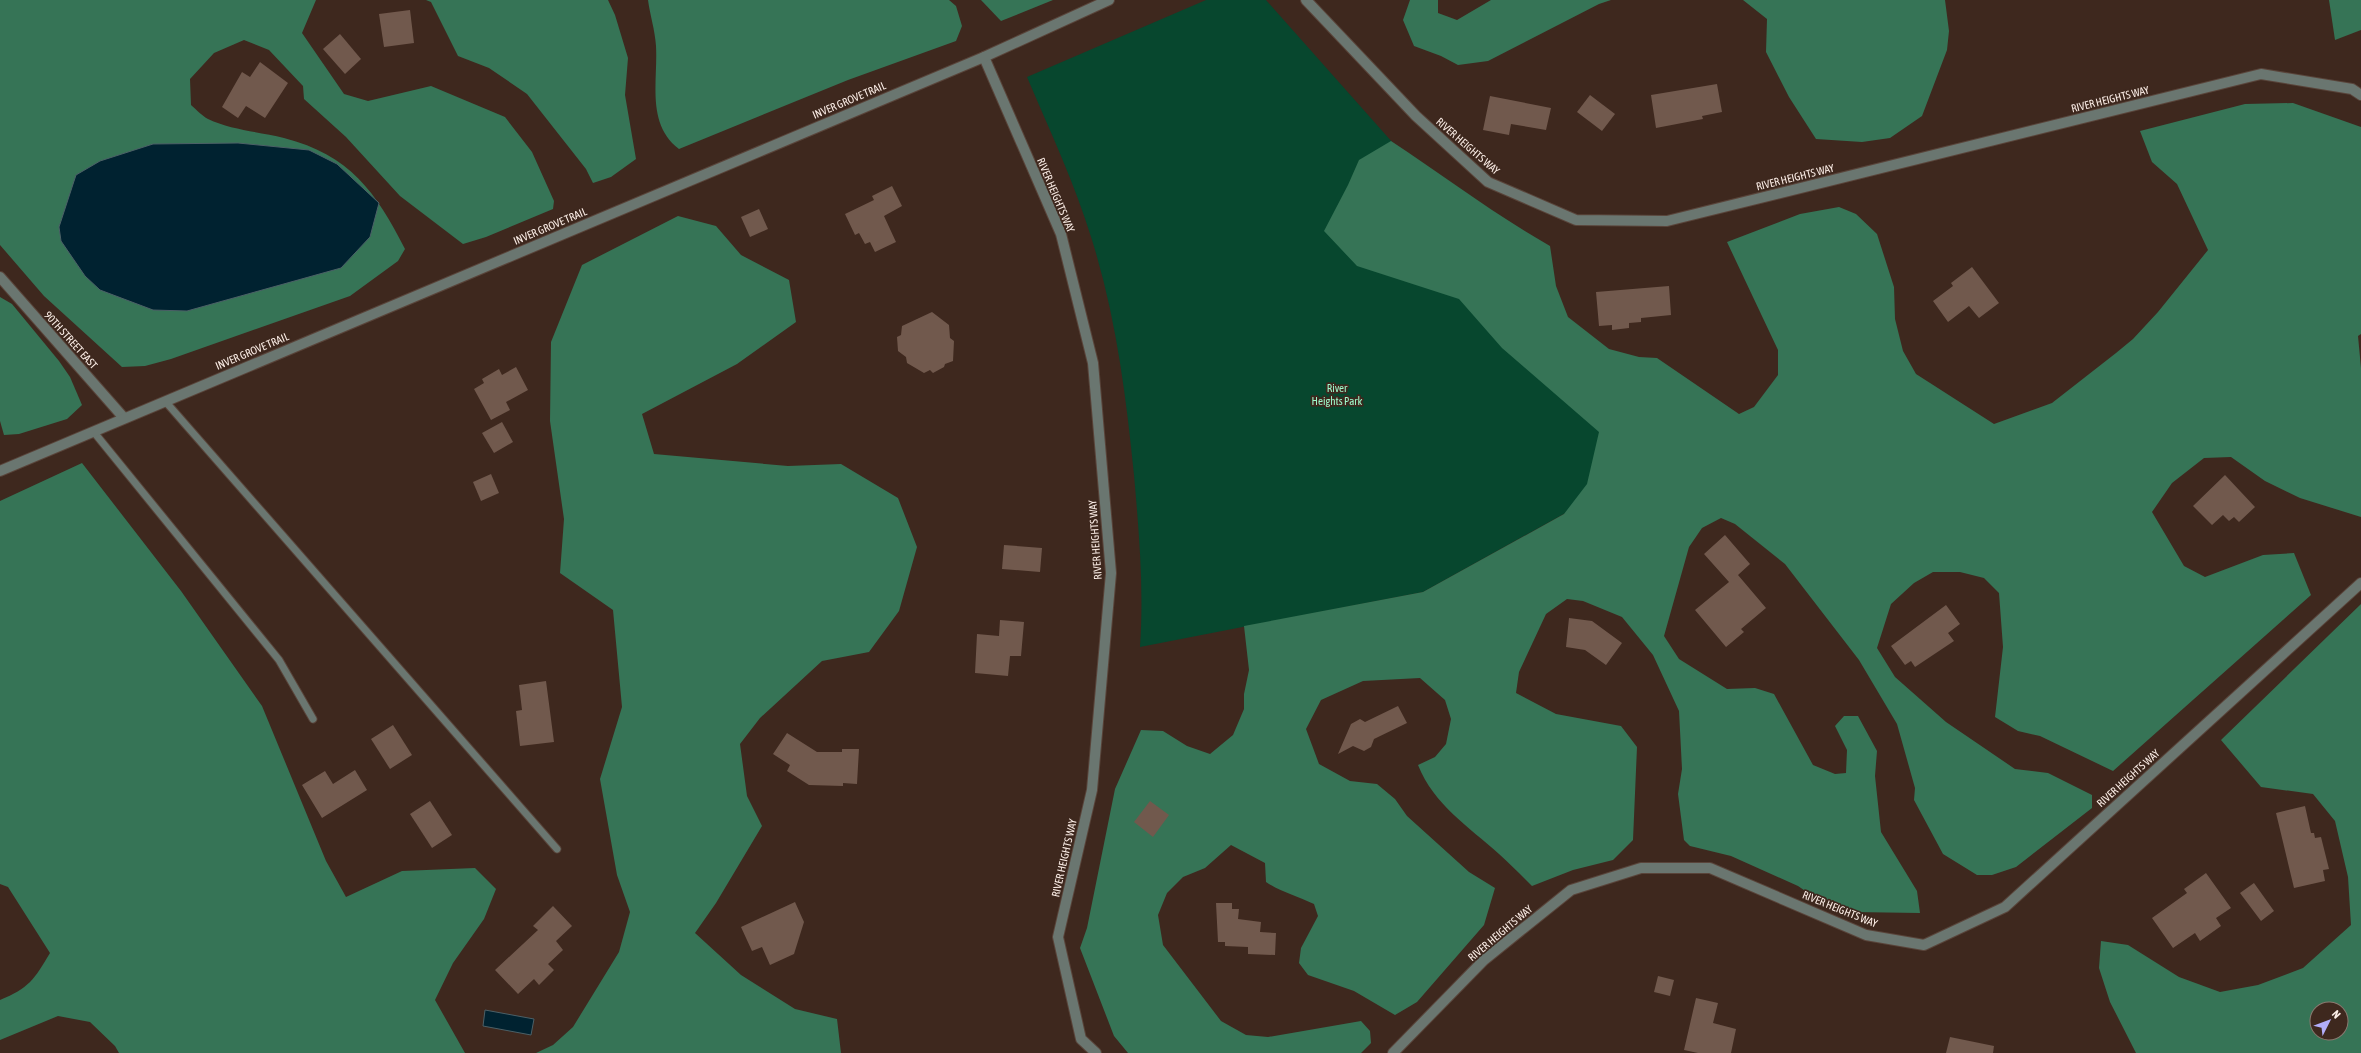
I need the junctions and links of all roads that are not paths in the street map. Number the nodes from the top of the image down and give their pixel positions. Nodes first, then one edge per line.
1 (1109, 0) edge
2 (1306, 0) edge
3 (984, 57) junction
4 (2361, 95) edge
5 (0, 277) edge
6 (165, 401) junction
7 (124, 418) junction
8 (93, 432) junction
9 (0, 471) edge
10 (2361, 582) edge
11 (314, 719) dead end
12 (557, 849) dead end
13 (1096, 1053) edge
14 (1393, 1053) edge

1 - 3 street, INVER GROVE TRAIL
2 - 4 street, RIVER HEIGHTS WAY
3 - 6 street, INVER GROVE TRAIL
3 - 13 street, RIVER HEIGHTS WAY
5 - 7 street, 90TH STREET EAST
6 - 7 street, INVER GROVE TRAIL
6 - 12 lane
7 - 8 street, INVER GROVE TRAIL
8 - 9 street, INVER GROVE TRAIL
8 - 11 lane
10 - 14 street, RIVER HEIGHTS WAY

